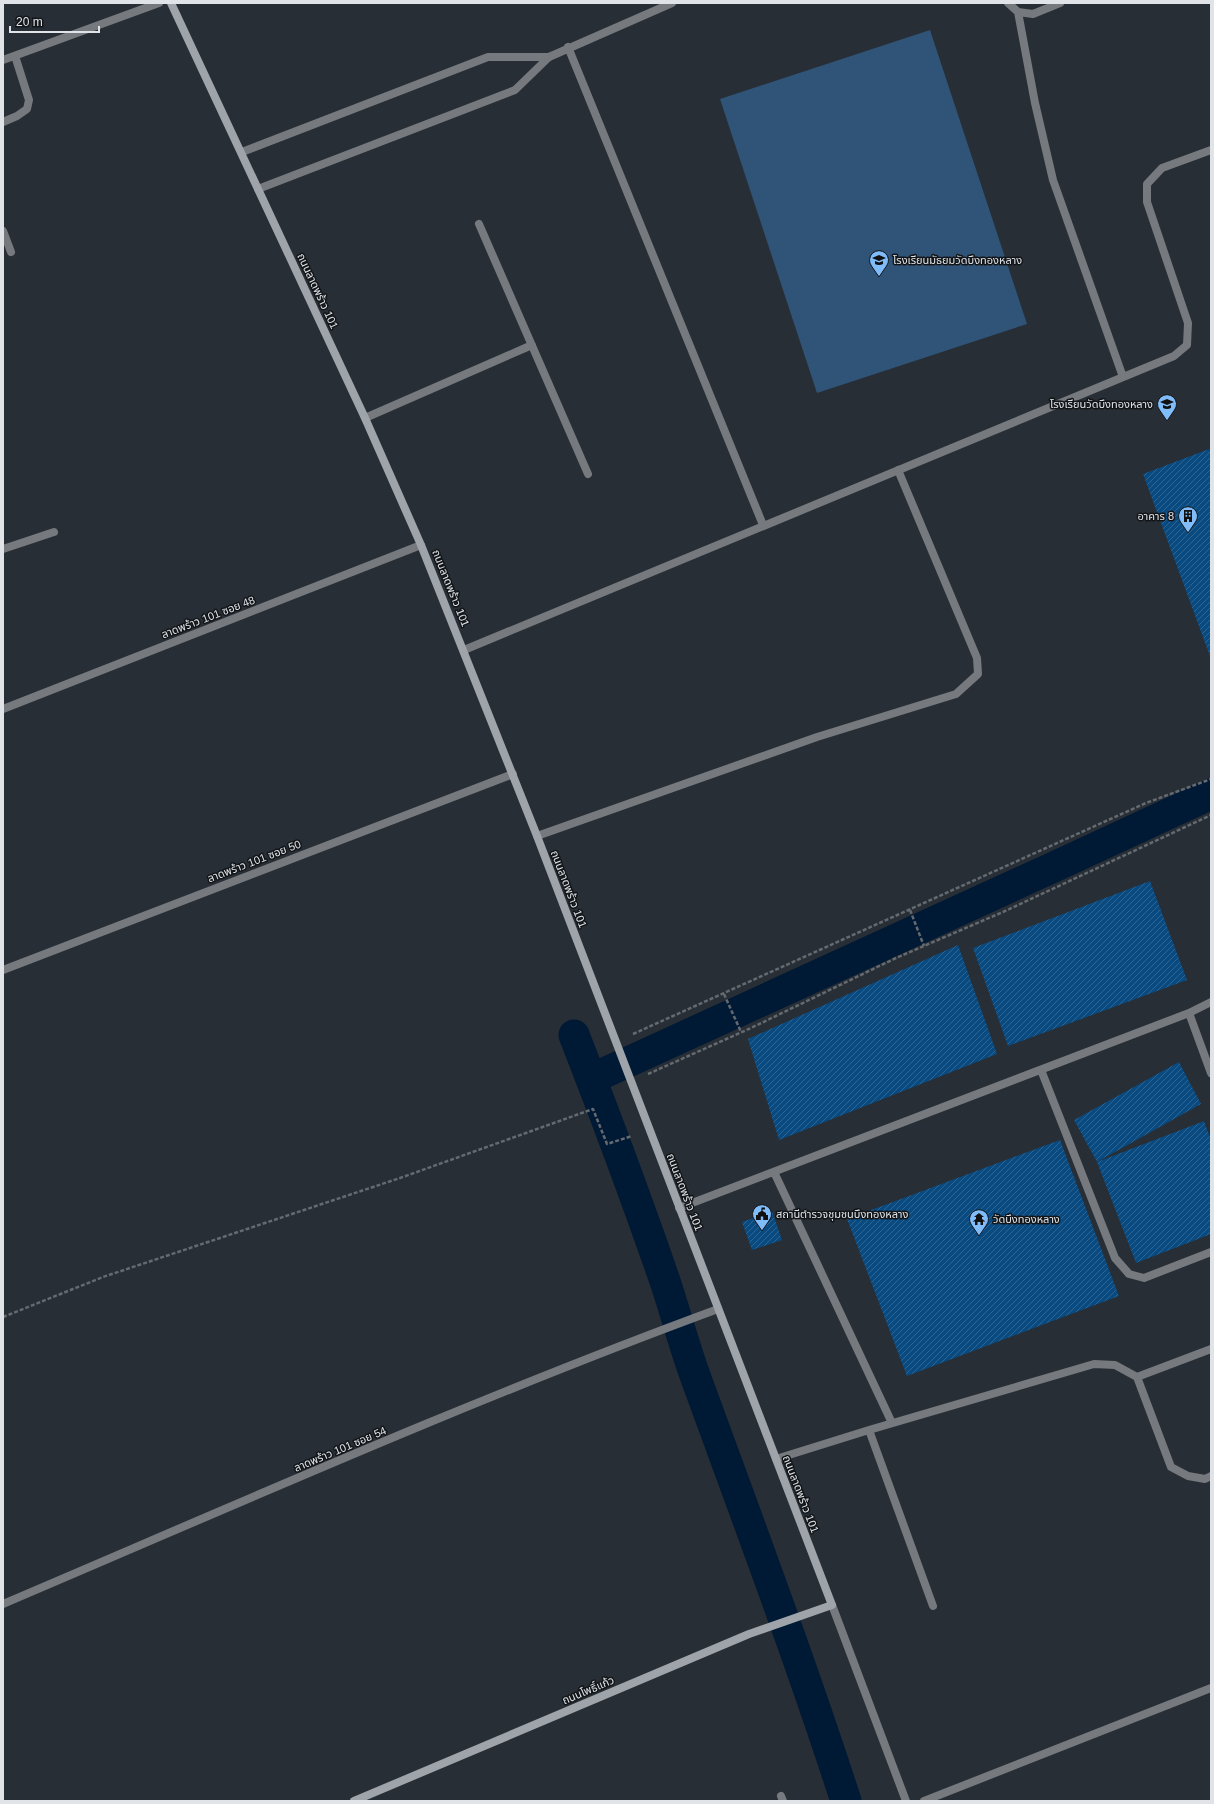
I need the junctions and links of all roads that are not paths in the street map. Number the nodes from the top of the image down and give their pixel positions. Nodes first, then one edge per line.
1 (159, 3) edge
2 (170, 3) edge
3 (672, 3) edge
4 (1008, 3) edge
5 (1060, 3) edge
6 (1018, 12) junction
7 (568, 47) junction
8 (15, 56) junction
9 (550, 57) junction
10 (3, 60) edge
11 (3, 122) edge
12 (1211, 150) edge
13 (242, 152) junction
14 (258, 189) junction
15 (479, 224) dead end
16 (3, 231) edge
17 (12, 252) dead end
18 (532, 344) junction
19 (1123, 377) junction
20 (366, 418) junction
21 (898, 470) junction
22 (588, 474) dead end
23 (763, 525) junction
24 (54, 532) dead end
25 (421, 545) junction
26 (3, 549) edge
27 (464, 650) junction
28 (3, 709) edge
29 (513, 774) junction
30 (537, 836) junction
31 (3, 970) edge
32 (1211, 1002) edge
33 (1189, 1013) junction
34 (1041, 1070) junction
35 (1211, 1072) edge
36 (774, 1172) junction
37 (679, 1208) junction
38 (1211, 1252) edge
39 (718, 1309) junction
40 (1211, 1350) edge
41 (1138, 1377) junction
42 (892, 1423) junction
43 (869, 1430) junction
44 (776, 1459) junction
45 (1211, 1476) edge
46 (3, 1604) edge
47 (832, 1605) junction
48 (933, 1606) dead end
49 (1211, 1688) edge
50 (354, 1801) edge
51 (906, 1801) edge
52 (924, 1801) edge

1 - 8 street
2 - 13 street, ถนนลาดพร้าว 101
3 - 7 street
4 - 6 street
5 - 6 street
6 - 19 street
7 - 9 street
7 - 23 street
8 - 10 street
8 - 11 street
9 - 13 street
9 - 14 street
12 - 19 street
13 - 14 street, ถนนลาดพร้าว 101
14 - 20 street, ถนนลาดพร้าว 101
15 - 18 street
16 - 17 street
18 - 20 street
18 - 22 street
19 - 21 street
20 - 25 street, ถนนลาดพร้าว 101
21 - 23 street
21 - 30 street
23 - 27 street
24 - 26 street
25 - 27 street, ถนนลาดพร้าว 101
25 - 28 street, ลาดพร้าว 101 ซอย 48
27 - 29 street, ถนนลาดพร้าว 101
29 - 30 street, ถนนลาดพร้าว 101
29 - 31 street, ลาดพร้าว 101 ซอย 50
30 - 37 street, ถนนลาดพร้าว 101
32 - 33 street
33 - 34 street
33 - 35 street
34 - 36 street
34 - 38 street
36 - 37 street
36 - 42 street
37 - 39 street, ถนนลาดพร้าว 101
39 - 44 street, ถนนลาดพร้าว 101
39 - 46 street, ลาดพร้าว 101 ซอย 54
40 - 41 street
41 - 42 street
41 - 45 street
42 - 43 street
43 - 44 street
43 - 48 street
44 - 47 street, ถนนลาดพร้าว 101
47 - 50 street, ถนนโพธิ์แก้ว
47 - 51 street, ถนนลาดพร้าว 101
49 - 52 street

